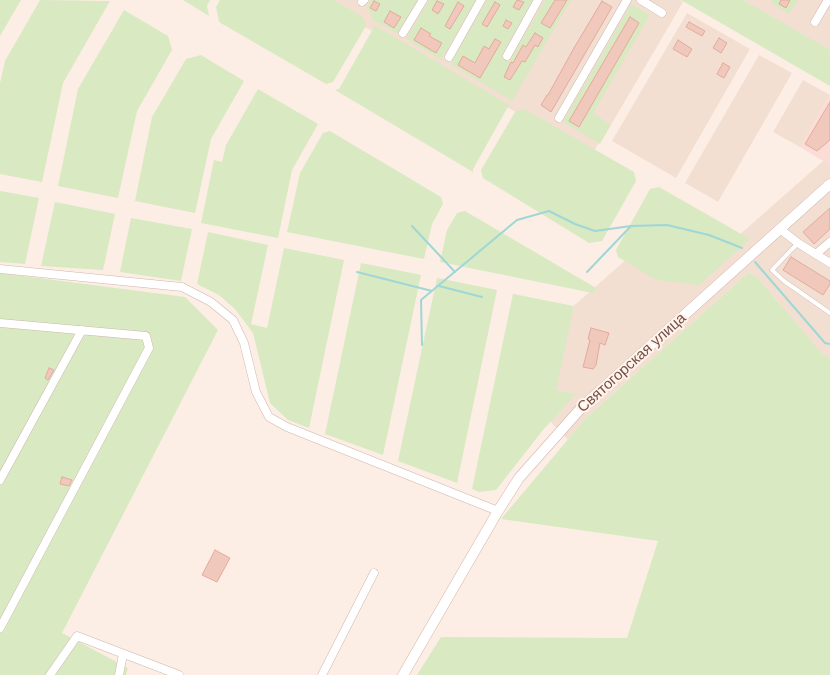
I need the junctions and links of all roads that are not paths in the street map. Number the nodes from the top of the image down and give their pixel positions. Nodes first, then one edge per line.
1 (423, 0) edge
2 (481, 0) edge
3 (538, 0) edge
4 (627, 0) edge
5 (641, 0) edge
6 (828, 0) edge
7 (662, 13) dead end
8 (815, 22) dead end
9 (403, 33) dead end
10 (506, 56) dead end
11 (448, 57) dead end
12 (559, 118) dead end
13 (830, 184) edge
14 (780, 229) junction
15 (830, 242) edge
16 (798, 243) junction
17 (816, 254) junction
18 (830, 263) edge
19 (0, 269) edge
20 (830, 313) edge
21 (0, 323) edge
22 (82, 330) junction
23 (0, 480) edge
24 (498, 511) junction
25 (374, 573) dead end
26 (0, 628) edge
27 (123, 654) junction
28 (50, 675) edge
29 (119, 675) edge
30 (179, 675) edge
31 (322, 675) edge
32 (403, 675) edge

1 - 9 street
2 - 11 street
3 - 10 street
4 - 12 street
5 - 7 street
6 - 8 street
13 - 14 street, Святогорская улица
14 - 16 street
14 - 24 street, Святогорская улица
15 - 17 street
16 - 17 street
16 - 20 lane
17 - 18 street
19 - 24 street
21 - 22 street
22 - 23 street
22 - 26 street
24 - 32 street, Святогорская улица
25 - 31 street
27 - 28 street
27 - 29 street
27 - 30 street

